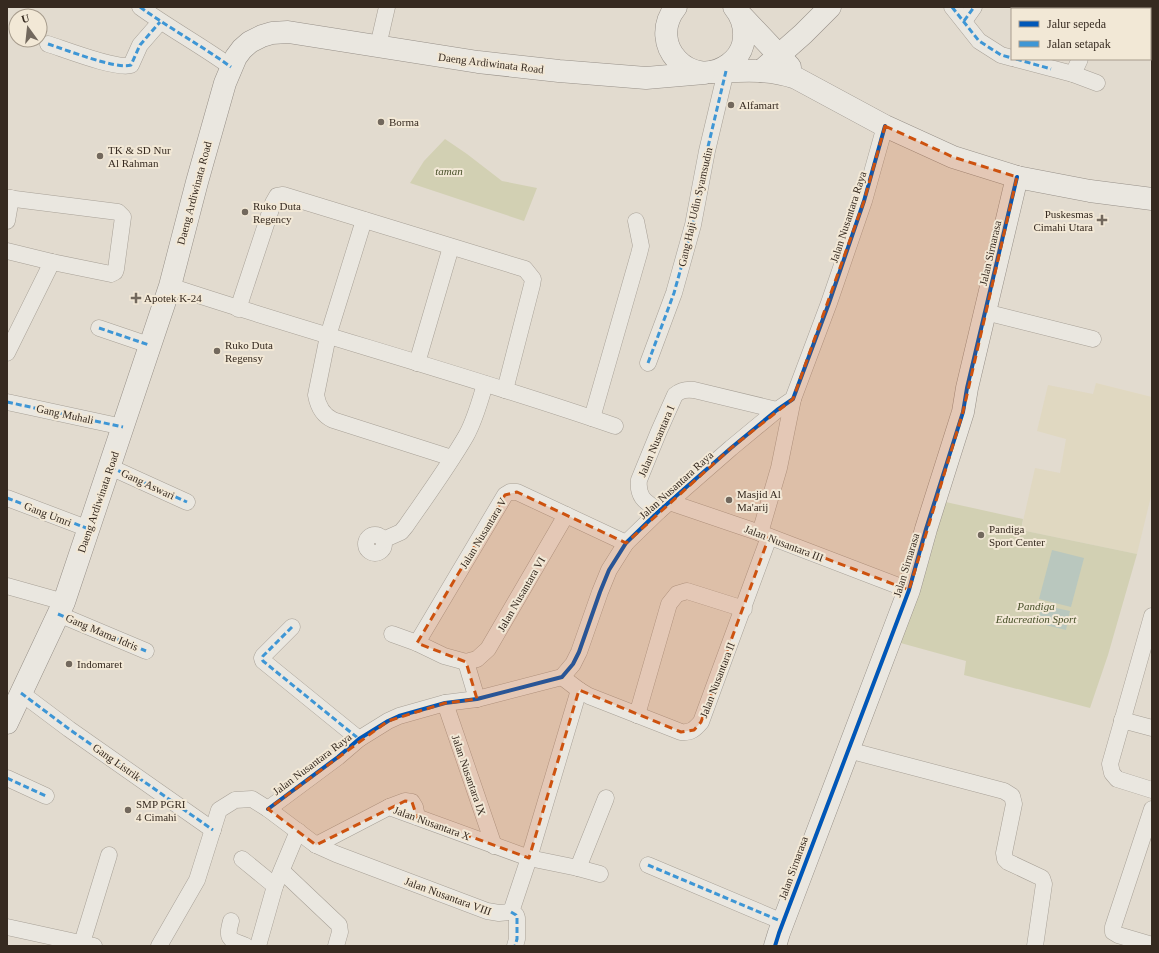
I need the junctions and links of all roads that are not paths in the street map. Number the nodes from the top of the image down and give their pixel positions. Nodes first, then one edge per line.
1 (140, 7) edge
2 (387, 7) edge
3 (830, 7) edge
4 (952, 7) edge
5 (974, 7) edge
6 (737, 10) edge
7 (672, 13) edge
8 (964, 21) junction
9 (160, 22) junction
10 (48, 44) dead end
11 (378, 46) junction
12 (780, 55) junction
13 (1011, 58) edge
14 (1020, 60) edge
15 (1080, 60) edge
16 (232, 67) junction
17 (761, 70) junction
18 (714, 72) junction
19 (1073, 74) junction
20 (646, 78) junction
21 (796, 78) junction
22 (1097, 83) dead end
23 (885, 126) junction
24 (1017, 177) junction
25 (9, 198) edge
26 (1152, 199) edge
27 (364, 220) junction
28 (7, 221) edge
29 (636, 221) dead end
30 (451, 247) junction
31 (7, 250) edge
32 (52, 262) junction
33 (170, 286) junction
34 (238, 309) junction
35 (985, 312) junction
36 (99, 328) dead end
37 (328, 336) junction
38 (1093, 339) dead end
39 (149, 345) junction
40 (7, 353) edge
41 (417, 363) junction
42 (648, 363) dead end
43 (485, 384) junction
44 (504, 390) junction
45 (793, 399) junction
46 (7, 402) edge
47 (777, 410) junction
48 (592, 418) junction
49 (615, 426) dead end
50 (123, 427) junction
51 (452, 458) junction
52 (110, 467) junction
53 (7, 498) edge
54 (187, 502) dead end
55 (664, 507) junction
56 (566, 515) junction
57 (89, 529) junction
58 (765, 535) junction
59 (384, 540) dead end
60 (626, 543) junction
61 (7, 586) edge
62 (903, 588) junction
63 (61, 608) junction
64 (744, 609) junction
65 (1152, 616) edge
66 (292, 627) dead end
67 (392, 634) dead end
68 (417, 643) junction
69 (146, 651) dead end
70 (466, 662) junction
71 (562, 677) junction
72 (579, 690) junction
73 (21, 693) junction
74 (476, 699) junction
75 (445, 703) junction
76 (637, 715) junction
77 (1122, 720) junction
78 (7, 723) edge
79 (1152, 728) edge
80 (359, 739) junction
81 (848, 750) junction
82 (7, 778) edge
83 (1152, 790) edge
84 (46, 796) dead end
85 (606, 798) dead end
86 (268, 809) junction
87 (1152, 809) edge
88 (213, 830) junction
89 (298, 831) junction
90 (316, 845) junction
91 (494, 846) junction
92 (109, 855) dead end
93 (529, 858) junction
94 (242, 859) dead end
95 (648, 865) dead end
96 (578, 868) junction
97 (282, 871) junction
98 (600, 874) dead end
99 (275, 886) junction
100 (511, 912) junction
101 (231, 921) dead end
102 (783, 922) junction
103 (7, 927) edge
104 (1152, 944) edge
105 (88, 945) edge
106 (159, 946) edge
107 (246, 946) edge
108 (258, 946) edge
109 (336, 946) edge
110 (516, 946) edge
111 (775, 946) edge
112 (1035, 946) edge

1 - 9 street
2 - 11 street
3 - 12 main road
4 - 8 street
5 - 8 street
6 - 12 main road
6 - 18 main road
7 - 18 main road
7 - 20 main road
8 - 13 street
9 - 10 street
9 - 16 street
11 - 16 main road, Daeng Ardiwinata Road
11 - 20 main road, Daeng Ardiwinata Road
12 - 17 main road
12 - 21 main road
14 - 19 street
15 - 19 street
16 - 33 main road, Daeng Ardiwinata Road
17 - 18 main road, Daeng Ardiwinata Road
17 - 21 main road, Daeng Ardiwinata Road
18 - 20 main road, Daeng Ardiwinata Road
18 - 42 street, Gang Haji Udin Syamsudin
19 - 22 street
21 - 23 main road, Daeng Ardiwinata Road
23 - 24 main road, Daeng Ardiwinata Road
23 - 45 street, Jalan Nusantara Raya
24 - 26 main road, Daeng Ardiwinata Road
24 - 35 main road, Jalan Sirnarasa
25 - 28 street
25 - 32 street
27 - 30 street
27 - 34 street
27 - 37 street
29 - 48 street
30 - 41 street
30 - 44 street
31 - 32 street
32 - 40 street
33 - 34 street
33 - 39 main road, Daeng Ardiwinata Road
34 - 37 street
35 - 38 street
35 - 62 main road, Jalan Sirnarasa
36 - 39 street
37 - 41 street
37 - 51 street
39 - 50 main road, Daeng Ardiwinata Road
41 - 43 street
43 - 44 street
43 - 51 street
44 - 48 street
45 - 47 street, Jalan Nusantara Raya
45 - 58 street, Jalan Nusantara II
46 - 50 street, Gang Muhali
47 - 55 street, Jalan Nusantara Raya
47 - 55 street, Jalan Nusantara I
48 - 49 street
50 - 52 main road, Daeng Ardiwinata Road
51 - 59 street
52 - 54 street, Gang Aswari
52 - 57 main road, Daeng Ardiwinata Road
53 - 57 street, Gang Umri
55 - 58 street, Jalan Nusantara III
55 - 60 street, Jalan Nusantara Raya
56 - 60 street, Jalan Nusantara V
56 - 68 street, Jalan Nusantara V
56 - 70 street, Jalan Nusantara VI
57 - 63 main road, Daeng Ardiwinata Road
58 - 62 street, Jalan Nusantara III
58 - 64 street, Jalan Nusantara II
60 - 71 street, Jalan Nusantara Raya
61 - 63 street, Gang Mama Idris
62 - 81 main road, Jalan Sirnarasa
63 - 69 street, Gang Mama Idris
63 - 73 main road, Daeng Ardiwinata Road
64 - 76 street, Jalan Nusantara II
64 - 76 street
65 - 77 street
66 - 80 street
67 - 68 street
68 - 70 street
70 - 74 street
71 - 72 street, Jalan Nusantara II
71 - 74 street, Jalan Nusantara Raya
72 - 76 street, Jalan Nusantara II
72 - 93 street
73 - 78 main road, Daeng Ardiwinata Road
73 - 88 street, Gang Listrik
74 - 75 street, Jalan Nusantara Raya
75 - 80 street, Jalan Nusantara Raya
75 - 91 street, Jalan Nusantara IX
77 - 79 street
77 - 83 street
80 - 86 street, Jalan Nusantara Raya
81 - 102 main road, Jalan Sirnarasa
81 - 112 street
82 - 84 street
85 - 96 street
86 - 88 street, Jalan Nusantara Raya
86 - 89 street, Jalan Nusantara VIII
87 - 104 street
88 - 106 street, Jalan Nusantara Raya
89 - 90 street, Jalan Nusantara VIII
89 - 97 street
90 - 91 street, Jalan Nusantara X
90 - 100 street, Jalan Nusantara VIII
91 - 93 street, Jalan Nusantara X
92 - 105 street
93 - 96 street, Jalan Nusantara X
93 - 100 street
94 - 99 street
95 - 102 street
96 - 98 street, Jalan Nusantara X
97 - 99 street
97 - 109 street
99 - 108 street
100 - 110 street
101 - 107 street
102 - 111 main road, Jalan Sirnarasa
103 - 105 street

